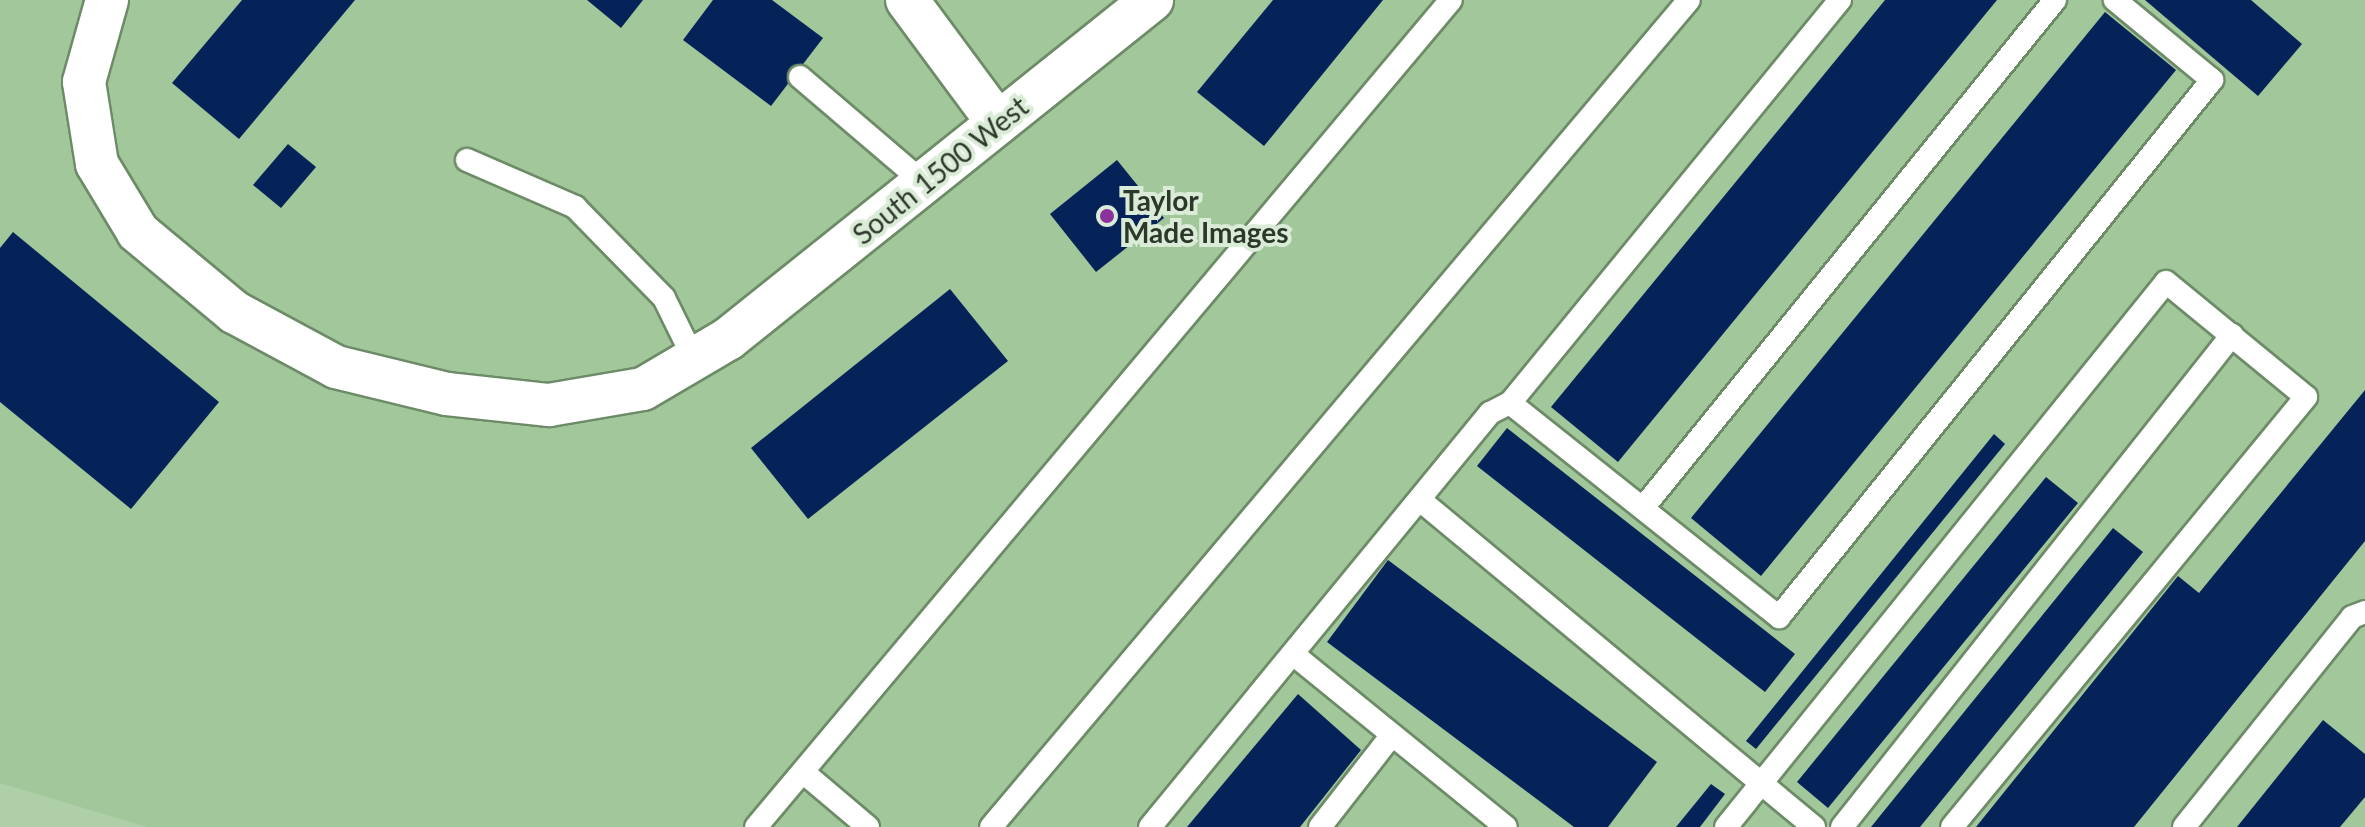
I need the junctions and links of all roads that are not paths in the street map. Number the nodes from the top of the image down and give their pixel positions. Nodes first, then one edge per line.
1 (107, 0) edge
2 (907, 0) edge
3 (1152, 0) edge
4 (1451, 0) edge
5 (1689, 0) edge
6 (1840, 0) edge
7 (2055, 0) edge
8 (2115, 0) edge
9 (800, 77) dead end
10 (998, 123) junction
11 (467, 160) dead end
12 (924, 183) junction
13 (2232, 335) junction
14 (711, 349) junction
15 (1510, 403) junction
16 (1420, 500) junction
17 (1643, 508) junction
18 (2365, 612) edge
19 (1293, 654) junction
20 (1392, 735) junction
21 (803, 772) junction
22 (1760, 785) junction
23 (756, 827) edge
24 (868, 827) edge
25 (991, 827) edge
26 (1150, 827) edge
27 (1320, 827) edge
28 (1506, 827) edge
29 (1726, 827) edge
30 (1814, 827) edge
31 (1842, 827) edge
32 (1952, 827) edge
33 (2184, 827) edge

1 - 14 street, South 1500 West
2 - 10 street
3 - 10 street, South 1500 West
4 - 21 lane
5 - 25 lane
6 - 15 lane
7 - 17 lane
8 - 17 lane
9 - 12 lane
10 - 12 street, South 1500 West
11 - 14 lane
12 - 14 street, South 1500 West
13 - 22 lane
13 - 31 lane
13 - 32 lane
15 - 16 lane
15 - 17 lane
16 - 19 lane
16 - 22 lane
18 - 33 lane
19 - 20 lane
19 - 26 lane
20 - 27 lane
20 - 28 lane
21 - 23 lane
21 - 24 lane
22 - 29 lane
22 - 30 lane

